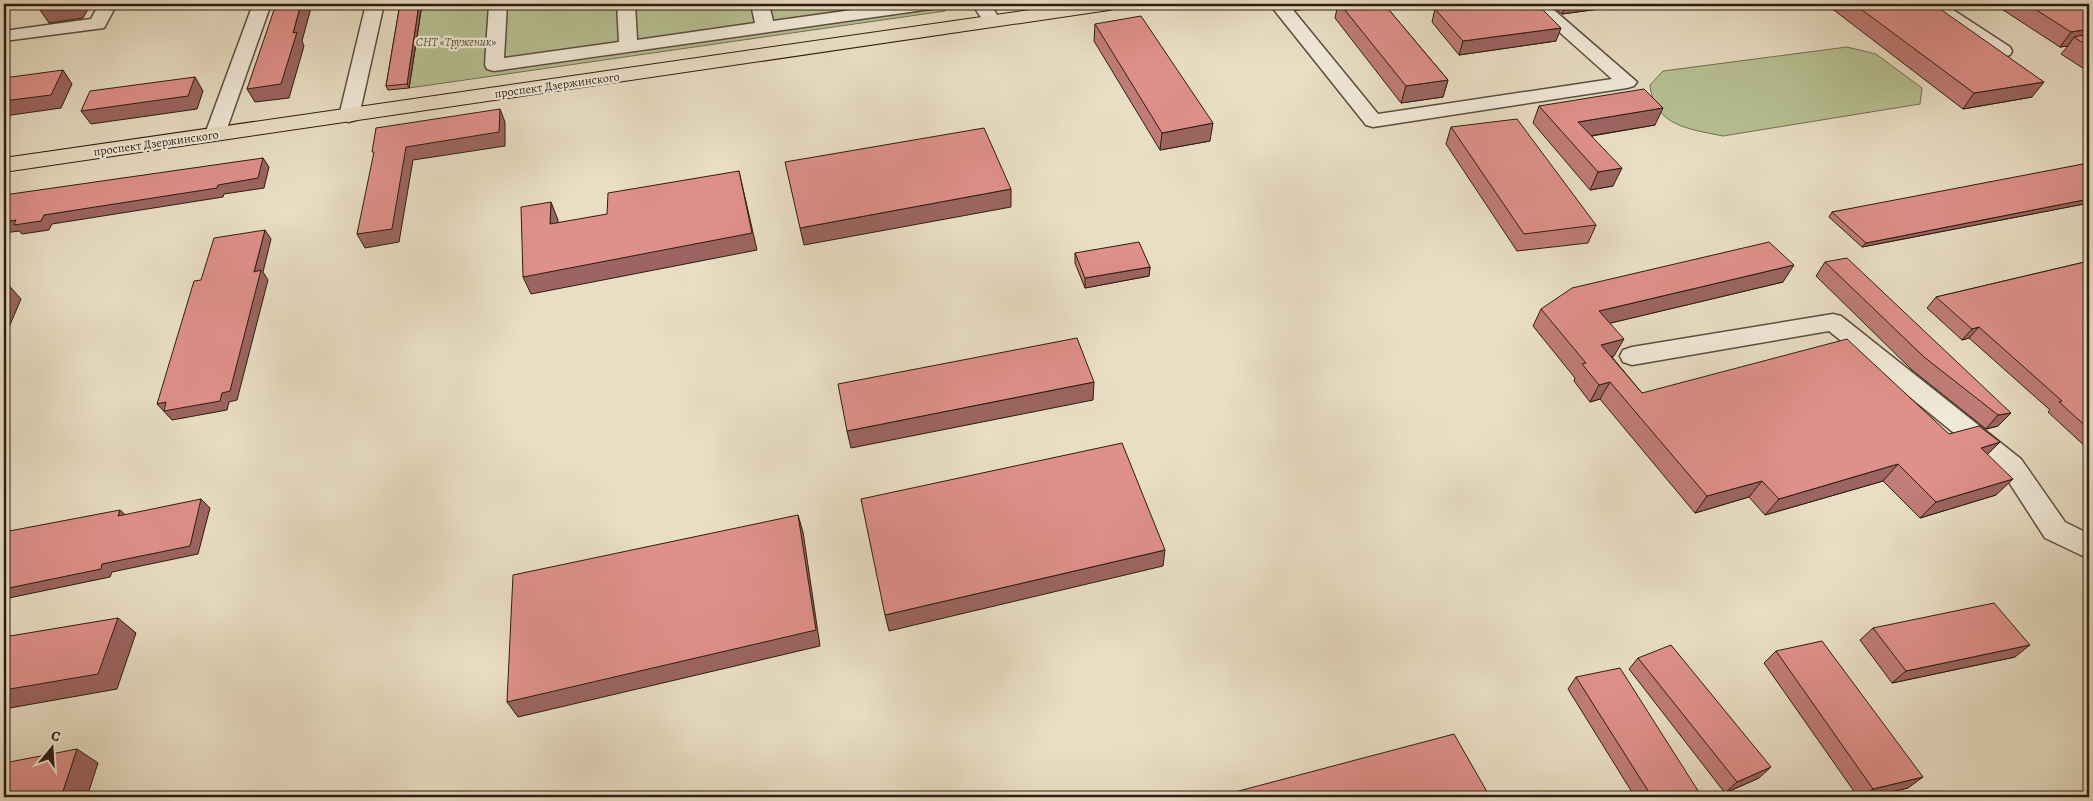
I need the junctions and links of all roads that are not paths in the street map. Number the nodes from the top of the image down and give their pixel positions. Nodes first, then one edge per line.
1 (108, 4) edge
2 (262, 4) edge
3 (375, 4) edge
4 (498, 4) edge
5 (626, 4) edge
6 (760, 4) edge
7 (931, 4) edge
8 (1109, 4) edge
9 (1300, 4) edge
10 (1537, 4) edge
11 (1932, 4) edge
12 (892, 6) edge
13 (987, 12) edge
14 (765, 28) junction
15 (4, 36) edge
16 (628, 47) junction
17 (2004, 51) edge
18 (349, 116) junction
19 (215, 134) junction
20 (4, 165) edge
21 (1632, 356) dead end
22 (2089, 547) edge

1 - 15 street
2 - 19 street
3 - 18 street
4 - 16 street
5 - 16 street
6 - 14 street
7 - 12 street
8 - 13 main road, проспект Дзержинского
9 - 10 street
11 - 17 street
12 - 14 street
13 - 18 main road, проспект Дзержинского
14 - 16 street
18 - 19 main road, проспект Дзержинского
19 - 20 main road, проспект Дзержинского
21 - 22 street

